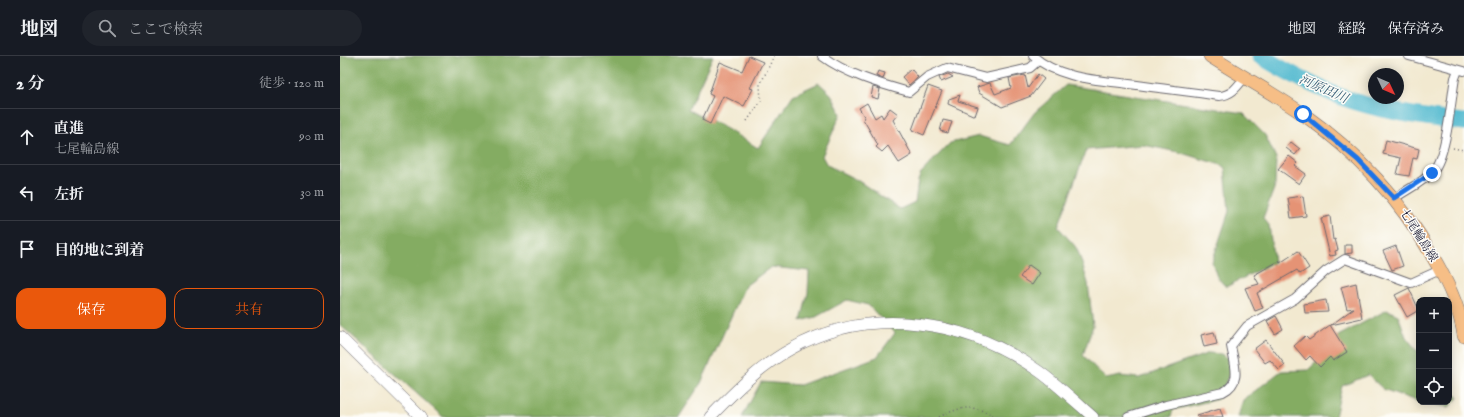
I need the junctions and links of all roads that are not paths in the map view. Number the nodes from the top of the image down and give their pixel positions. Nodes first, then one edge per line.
1 (822, 56) edge
2 (1210, 56) edge
3 (1409, 56) edge
4 (1036, 58) edge
5 (1459, 73) edge
6 (1244, 78) junction
7 (1394, 198) junction
8 (1440, 270) junction
9 (1464, 332) edge
10 (340, 337) edge
11 (421, 417) edge
12 (710, 417) edge
13 (1094, 417) edge
14 (1128, 417) edge

1 - 4 street
2 - 6 main road, 七尾輪島線
3 - 5 street
4 - 6 street
5 - 7 street
6 - 7 main road, 七尾輪島線
7 - 8 main road, 七尾輪島線
8 - 9 main road, 七尾輪島線
8 - 14 street
10 - 11 street
12 - 13 street

